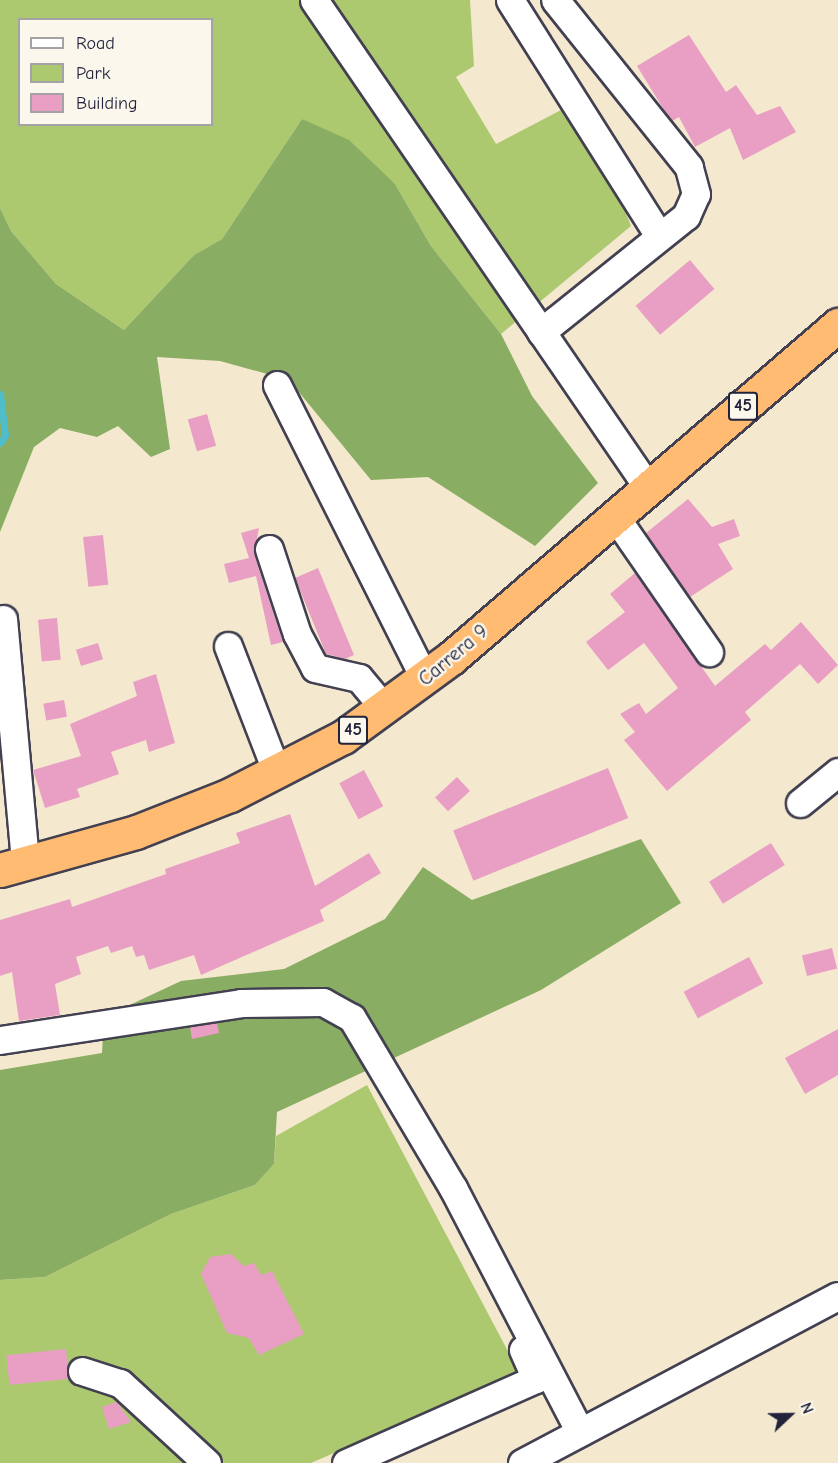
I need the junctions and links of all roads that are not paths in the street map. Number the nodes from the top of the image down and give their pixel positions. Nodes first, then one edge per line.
1 (314, 0) edge
2 (510, 0) edge
3 (555, 0) edge
4 (659, 236) junction
5 (838, 325) edge
6 (541, 332) junction
7 (277, 385) dead end
8 (647, 486) junction
9 (614, 515) junction
10 (269, 549) dead end
11 (3, 619) dead end
12 (228, 646) dead end
13 (709, 652) dead end
14 (425, 679) junction
15 (385, 708) junction
16 (838, 772) edge
17 (277, 773) junction
18 (800, 803) dead end
19 (12, 866) edge
20 (0, 1040) edge
21 (453, 1188) junction
22 (838, 1296) edge
23 (82, 1371) dead end
24 (580, 1432) junction
25 (207, 1463) edge
26 (346, 1463) edge
27 (522, 1463) edge

1 - 6 street
2 - 4 street
3 - 4 street
4 - 6 street
5 - 8 highway, Carrera 9 / 45
6 - 8 street
7 - 14 street
8 - 9 highway, Carrera 9 / 45
9 - 13 street
9 - 14 highway, Carrera 9 / 45
10 - 15 street
11 - 19 street
12 - 17 street
14 - 15 highway, Carrera 9 / 45
15 - 17 highway, Carrera 9 / 45
16 - 18 street
17 - 19 highway, Carrera 9 / 45
20 - 21 street
21 - 24 street
21 - 26 street
22 - 24 street
23 - 25 street
24 - 27 street

